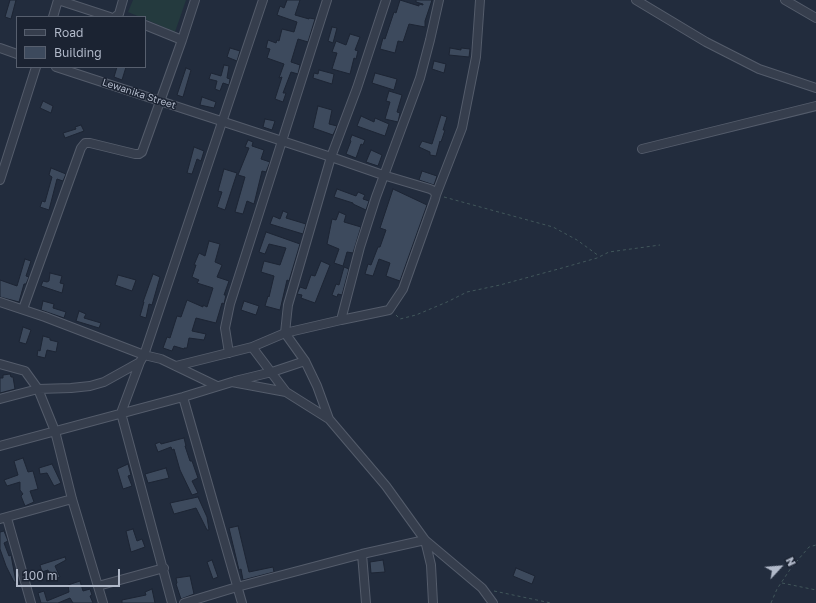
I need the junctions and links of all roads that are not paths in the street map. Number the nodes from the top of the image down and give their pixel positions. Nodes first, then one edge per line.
1 (124, 0) edge
2 (195, 0) edge
3 (263, 0) edge
4 (327, 0) edge
5 (386, 0) edge
6 (439, 0) edge
7 (480, 0) edge
8 (636, 0) edge
9 (785, 0) edge
10 (52, 16) edge
11 (107, 16) edge
12 (120, 16) edge
13 (816, 18) edge
14 (146, 25) edge
15 (182, 40) junction
16 (0, 48) edge
17 (16, 54) edge
18 (36, 68) edge
19 (59, 68) edge
20 (816, 88) edge
21 (161, 101) junction
22 (816, 106) edge
23 (223, 122) junction
24 (281, 141) junction
25 (642, 149) dead end
26 (331, 157) junction
27 (383, 175) junction
28 (0, 180) edge
29 (436, 195) junction
30 (0, 302) edge
31 (23, 310) junction
32 (341, 320) junction
33 (285, 333) junction
34 (252, 347) junction
35 (229, 353) junction
36 (142, 358) junction
37 (305, 361) junction
38 (0, 364) edge
39 (176, 366) junction
40 (272, 372) junction
41 (232, 382) junction
42 (217, 386) junction
43 (38, 389) junction
44 (286, 392) junction
45 (183, 397) junction
46 (0, 399) edge
47 (121, 413) junction
48 (330, 419) junction
49 (55, 431) junction
50 (0, 446) edge
51 (72, 499) junction
52 (3, 518) edge
53 (425, 540) junction
54 (362, 554) junction
55 (164, 568) junction
56 (98, 586) junction
57 (237, 587) junction
58 (30, 603) edge
59 (103, 603) edge
60 (172, 603) edge
61 (184, 603) edge
62 (242, 603) edge
63 (366, 603) edge
64 (433, 603) edge
65 (493, 603) edge

1 - 12 street
2 - 15 street
3 - 23 street
4 - 24 street
5 - 26 street
6 - 27 street
7 - 29 street
8 - 20 street
9 - 13 street
10 - 11 street
14 - 15 street
15 - 21 street
16 - 17 street
18 - 28 street
19 - 21 street, Lewanika Street
21 - 23 street, Lewanika Street
21 - 31 street
22 - 25 street
23 - 24 street, Lewanika Street
23 - 36 street
24 - 26 street, Lewanika Street
24 - 35 street
26 - 27 street, Lewanika Street
26 - 33 street
27 - 29 street, Lewanika Street
27 - 32 street
29 - 32 street
30 - 31 street
31 - 36 street
32 - 33 street
33 - 34 street
33 - 37 street
34 - 35 street
34 - 40 street
35 - 39 street
36 - 39 street
36 - 43 street
36 - 47 street
37 - 40 street
37 - 48 street
38 - 43 street
39 - 42 street
40 - 41 street
40 - 44 street
41 - 42 street
41 - 44 street
42 - 45 street
43 - 46 street
43 - 49 street
44 - 48 street
45 - 47 street
45 - 57 street
47 - 49 street
47 - 55 street
48 - 53 street
49 - 50 street
49 - 51 street
51 - 52 street
51 - 56 street
52 - 58 street
53 - 54 street
53 - 64 street
53 - 65 street
54 - 57 street
54 - 63 street
55 - 56 street
55 - 60 street
56 - 59 street
57 - 61 street
57 - 62 street

